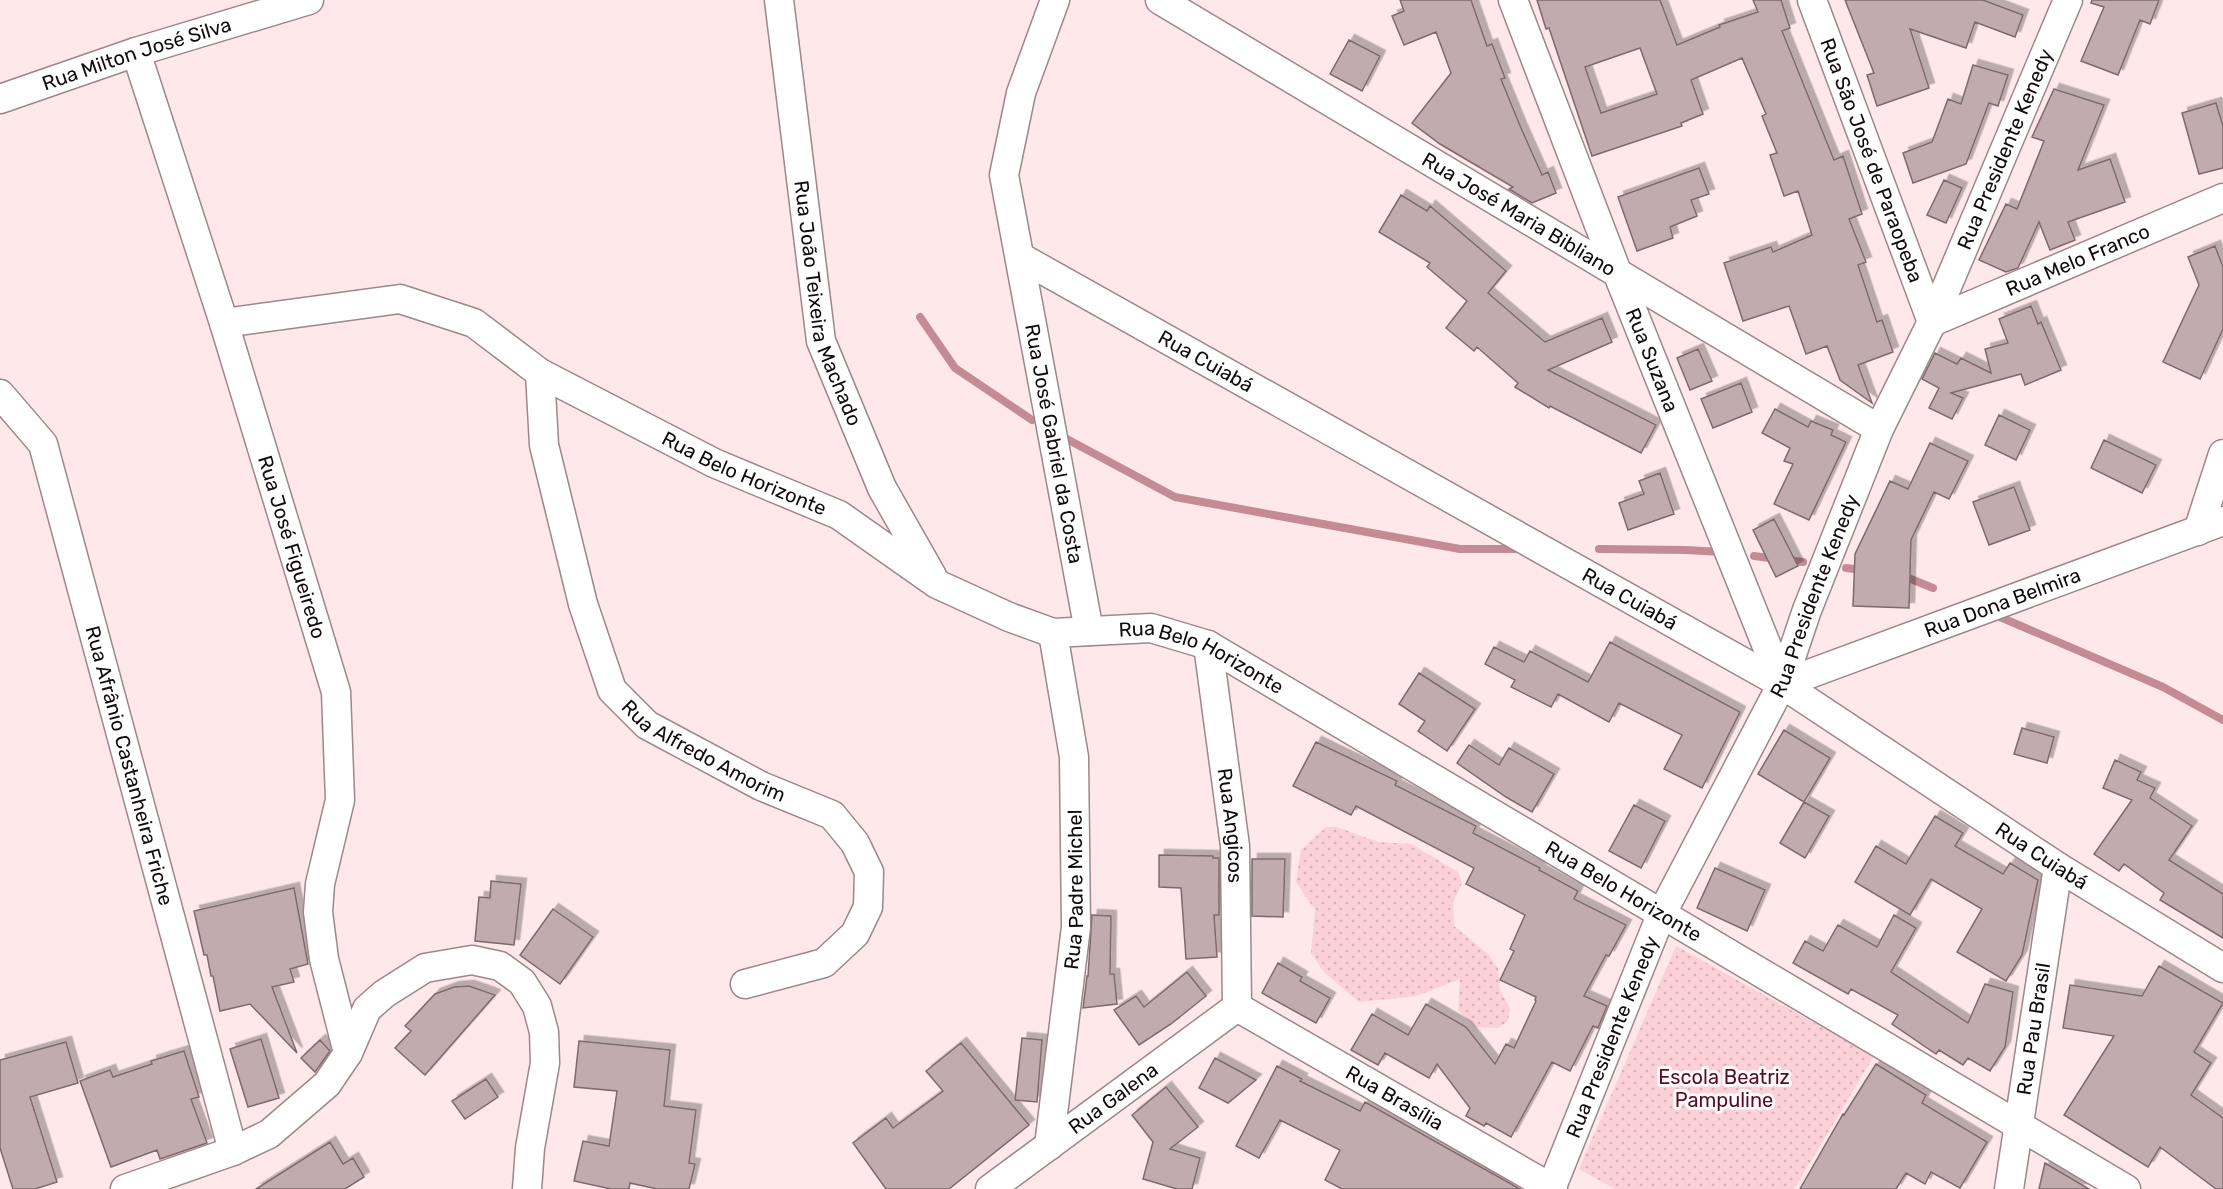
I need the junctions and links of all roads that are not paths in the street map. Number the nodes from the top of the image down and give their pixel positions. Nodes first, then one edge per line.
1 (309, 0) edge
2 (779, 0) edge
3 (1055, 0) edge
4 (1160, 0) edge
5 (1513, 0) edge
6 (1812, 0) edge
7 (2068, 0) edge
8 (136, 52) junction
9 (0, 99) edge
10 (2223, 198) edge
11 (1020, 257) junction
12 (1617, 272) junction
13 (1932, 321) junction
14 (224, 323) junction
15 (540, 373) junction
16 (0, 394) edge
17 (1879, 429) junction
18 (2223, 454) edge
19 (2210, 526) edge
20 (937, 584) junction
21 (1089, 631) junction
22 (1053, 633) junction
23 (1208, 645) junction
24 (1782, 684) junction
25 (2058, 867) junction
26 (1660, 915) junction
27 (2223, 968) edge
28 (745, 984) dead end
29 (1237, 1006) junction
30 (348, 1053) junction
31 (2018, 1125) junction
32 (1049, 1146) junction
33 (233, 1151) junction
34 (125, 1189) edge
35 (527, 1189) edge
36 (990, 1189) edge
37 (1552, 1189) edge
38 (2009, 1189) edge
39 (2126, 1189) edge

1 - 8 street, Rua Milton José Silva
2 - 20 street, Rua João Teixeira Machado
3 - 11 street, Rua José Gabriel da Costa
4 - 12 street, Rua José Maria Bibliano
5 - 12 street, Rua Suzana
6 - 13 street, Rua São José de Paraopeba
7 - 13 street, Rua Presidente Kenedy
8 - 9 street, Rua Milton José Silva
8 - 14 street, Rua José Figueiredo
10 - 13 street, Rua Melo Franco
11 - 21 street, Rua José Gabriel da Costa
11 - 24 street, Rua Cuiabá
12 - 17 street, Rua José Maria Bibliano
12 - 24 street, Rua Suzana
13 - 17 street, Rua Presidente Kenedy
14 - 15 street, Rua Belo Horizonte
14 - 30 street, Rua José Figueiredo
15 - 20 street, Rua Belo Horizonte
15 - 28 street, Rua Alfredo Amorim
16 - 33 street, Rua Afrânio Castanheira Friche
17 - 24 street, Rua Presidente Kenedy
18 - 19 street
19 - 24 street, Rua Dona Belmira
20 - 22 street, Rua Belo Horizonte
21 - 22 street, Rua Belo Horizonte
21 - 23 street, Rua Belo Horizonte
22 - 32 street, Rua Padre Michel
23 - 26 street, Rua Belo Horizonte
23 - 29 street, Rua Angicos
24 - 25 street, Rua Cuiabá
24 - 26 street, Rua Presidente Kenedy
25 - 27 street, Rua Cuiabá
25 - 31 street, Rua Pau Brasil
26 - 31 street, Rua Belo Horizonte
26 - 37 street, Rua Presidente Kenedy
29 - 32 street, Rua Galena
29 - 37 street, Rua Brasília
30 - 33 street
30 - 35 street
31 - 38 street, Rua Pau Brasil
31 - 39 street, Rua Belo Horizonte
32 - 36 street, Rua Galena
33 - 34 street

